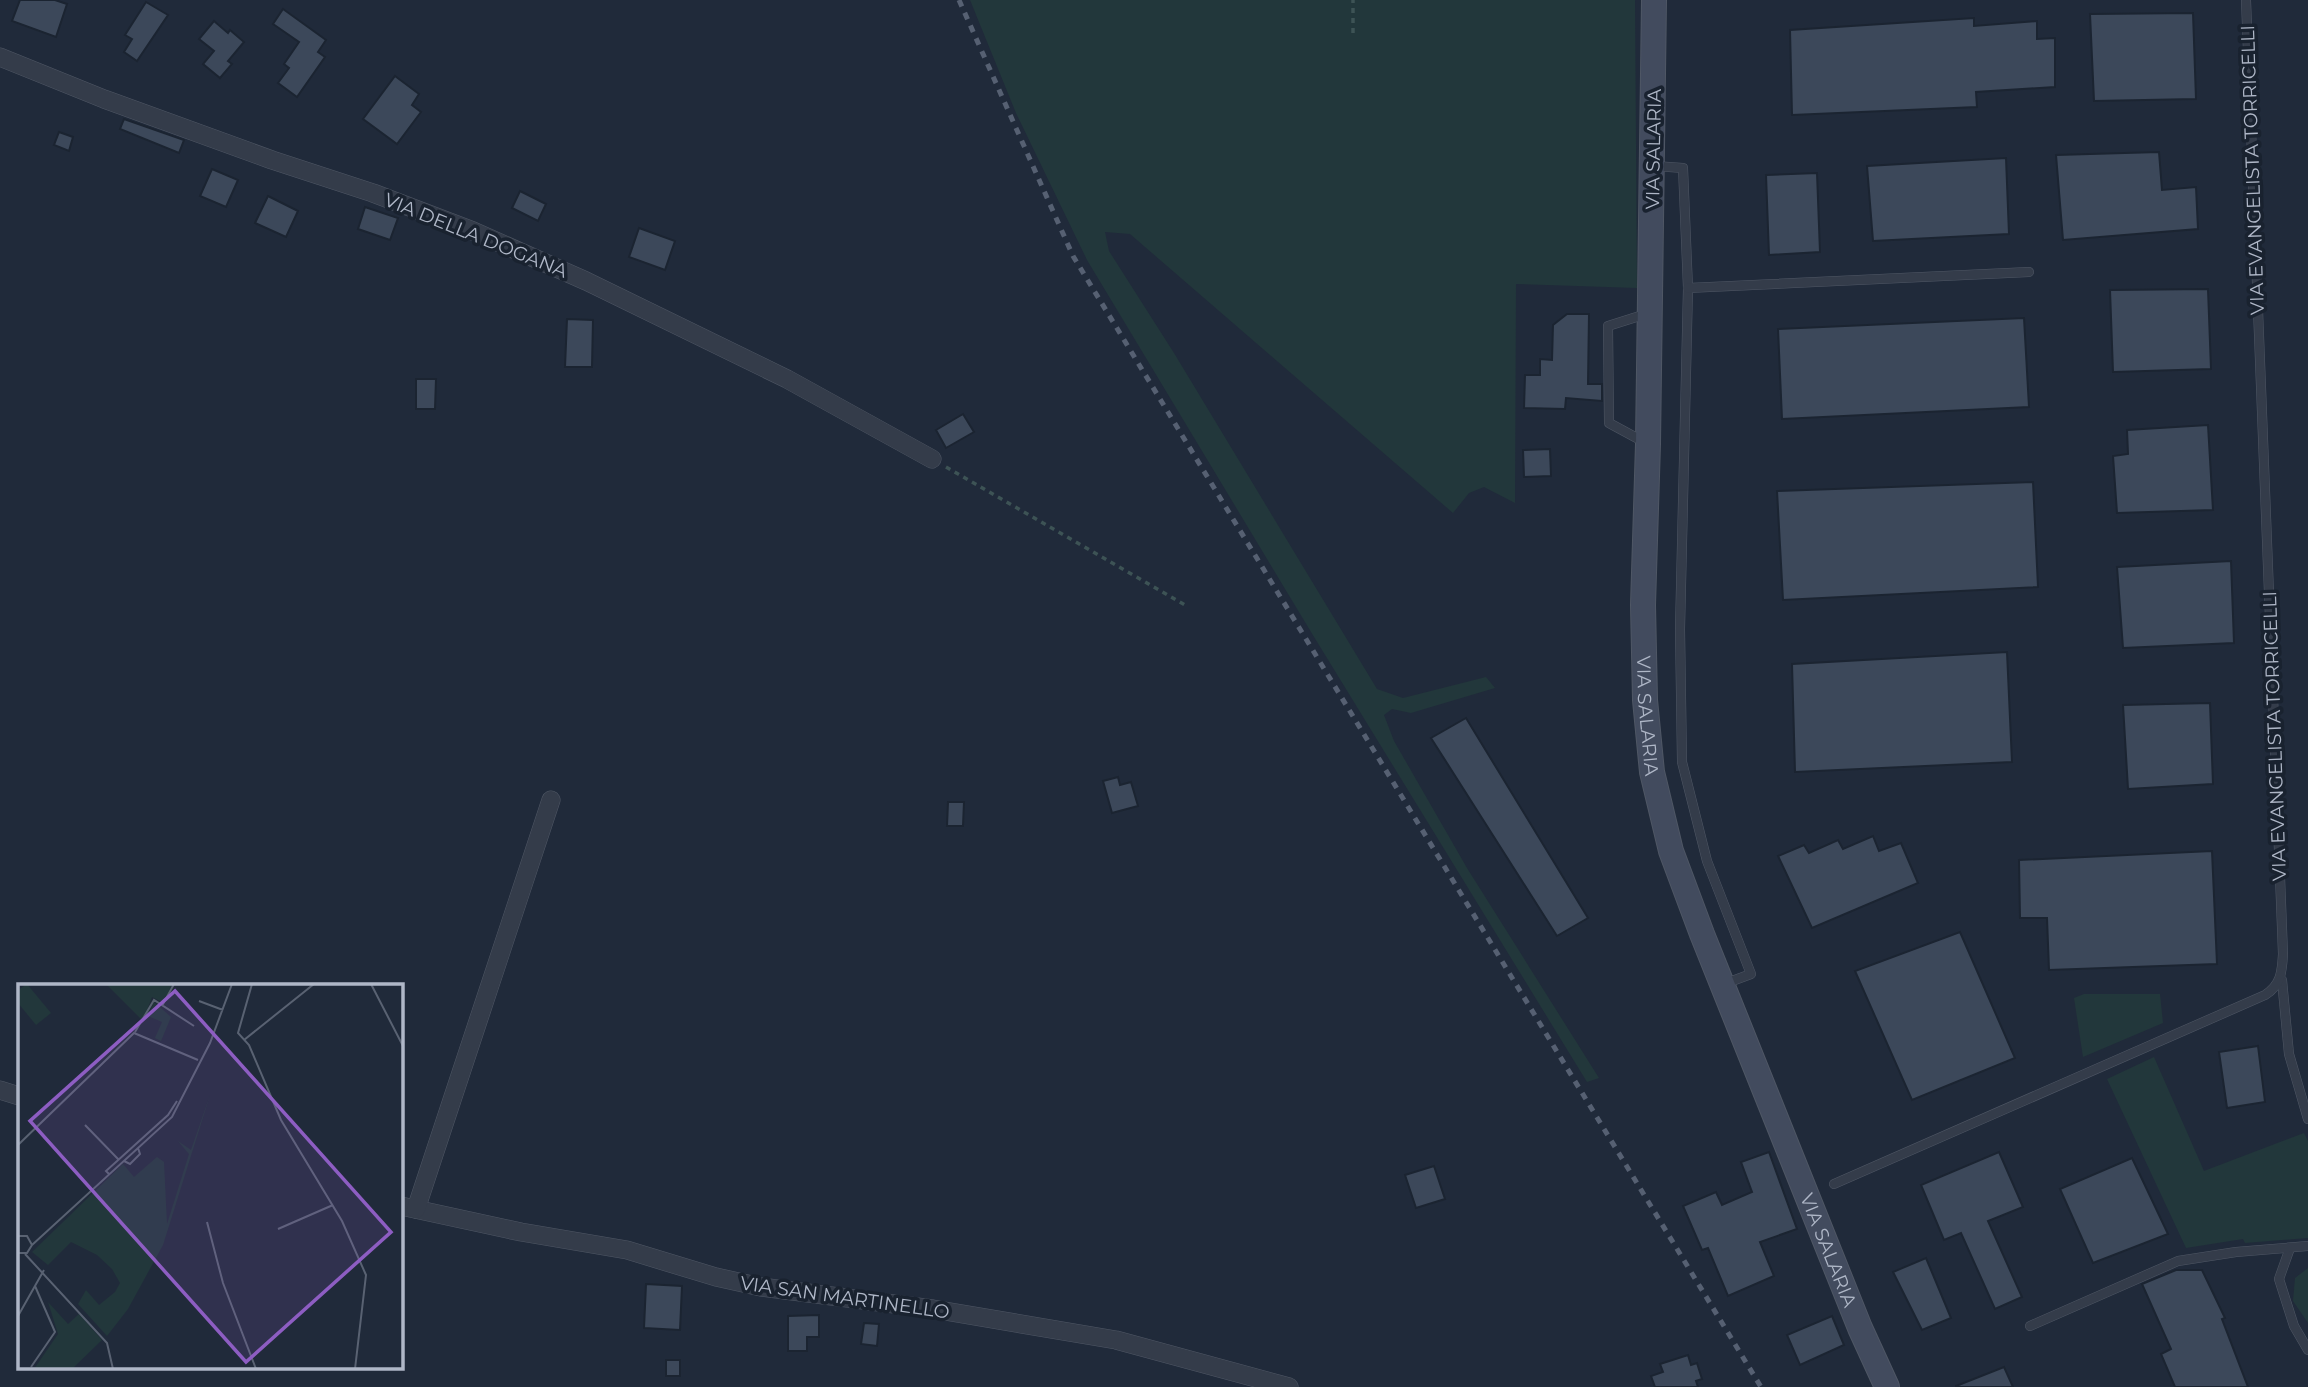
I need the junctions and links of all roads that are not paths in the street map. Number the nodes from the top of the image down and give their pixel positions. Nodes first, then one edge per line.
1 (1654, 0) edge
2 (2246, 0) edge
3 (0, 57) edge
4 (1653, 165) junction
5 (2029, 272) dead end
6 (1688, 288) junction
7 (1650, 312) junction
8 (1648, 444) junction
9 (932, 459) road end
10 (551, 800) dead end
11 (2281, 974) junction
12 (1722, 984) junction
13 (0, 1090) edge
14 (18, 1096) edge
15 (2308, 1119) edge
16 (1834, 1184) dead end
17 (409, 1208) edge
18 (2308, 1246) edge
19 (2290, 1248) junction
20 (2030, 1326) dead end
21 (2308, 1350) edge
22 (1289, 1387) edge
23 (1887, 1387) edge

1 - 4 main road, VIA SALARIA
2 - 11 lane, VIA EVANGELISTA TORRICELLI
3 - 9 street, VIA DELLA DOGANA
4 - 6 lane
4 - 7 main road, VIA SALARIA
5 - 6 lane
6 - 12 lane
7 - 8 main road, VIA SALARIA
7 - 8 lane
8 - 12 main road, VIA SALARIA
10 - 17 street
11 - 15 lane, VIA EVANGELISTA TORRICELLI
11 - 16 lane
12 - 23 main road, VIA SALARIA
13 - 14 street
17 - 22 street, VIA SAN MARTINELLO
18 - 19 lane
19 - 20 lane
19 - 21 lane

